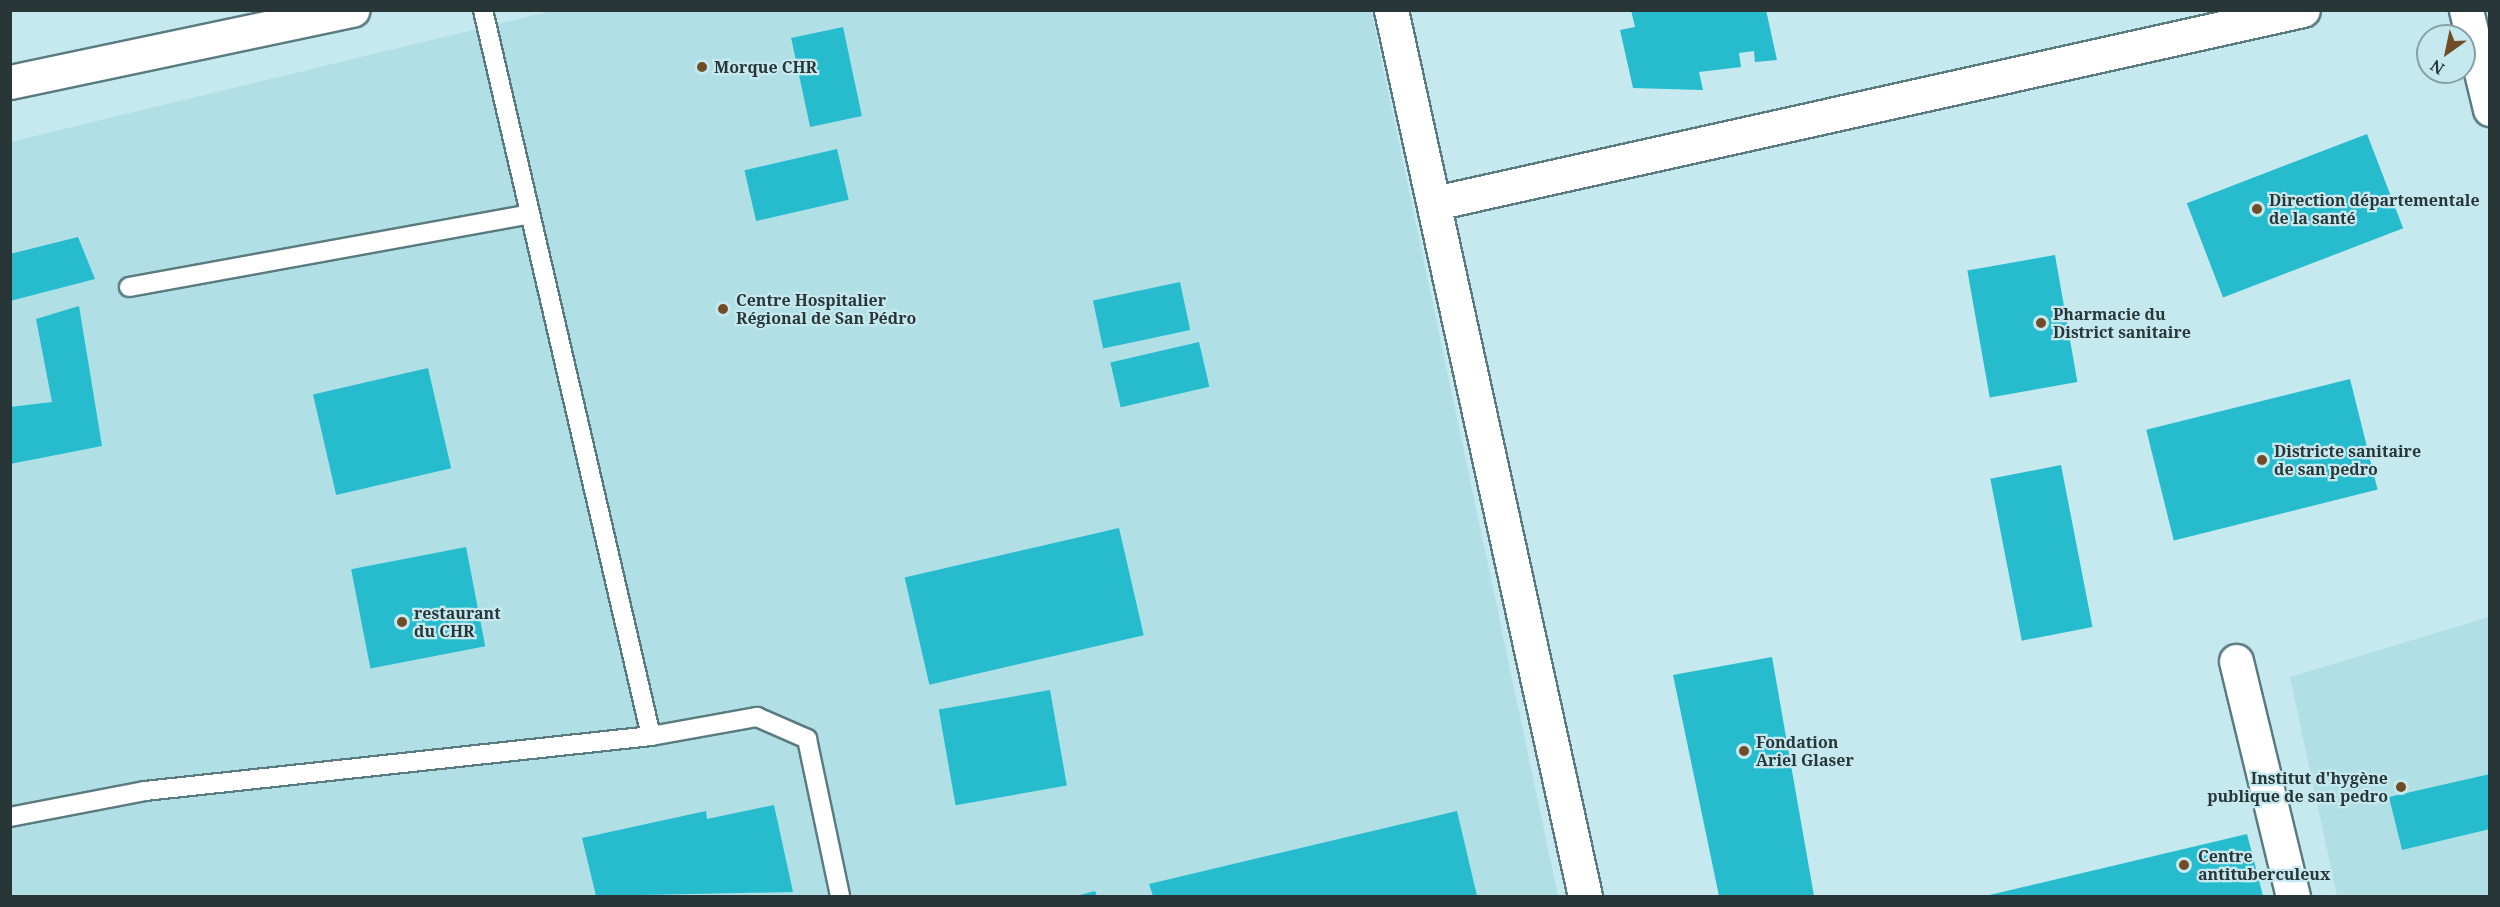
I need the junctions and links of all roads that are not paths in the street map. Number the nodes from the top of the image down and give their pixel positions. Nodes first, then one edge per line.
1 (352, 10) edge
2 (483, 10) edge
3 (1391, 10) edge
4 (2303, 10) edge
5 (2466, 10) edge
6 (10, 82) edge
7 (2490, 109) edge
8 (1435, 203) junction
9 (526, 215) junction
10 (129, 287) dead end
11 (2236, 662) dead end
12 (651, 736) junction
13 (10, 817) edge
14 (840, 897) edge
15 (1585, 897) edge
16 (2293, 897) edge

1 - 6 street
2 - 9 lane
3 - 8 street
4 - 8 street
5 - 7 street
8 - 15 street
9 - 10 lane
9 - 12 lane
11 - 16 street
12 - 13 lane
12 - 14 lane

